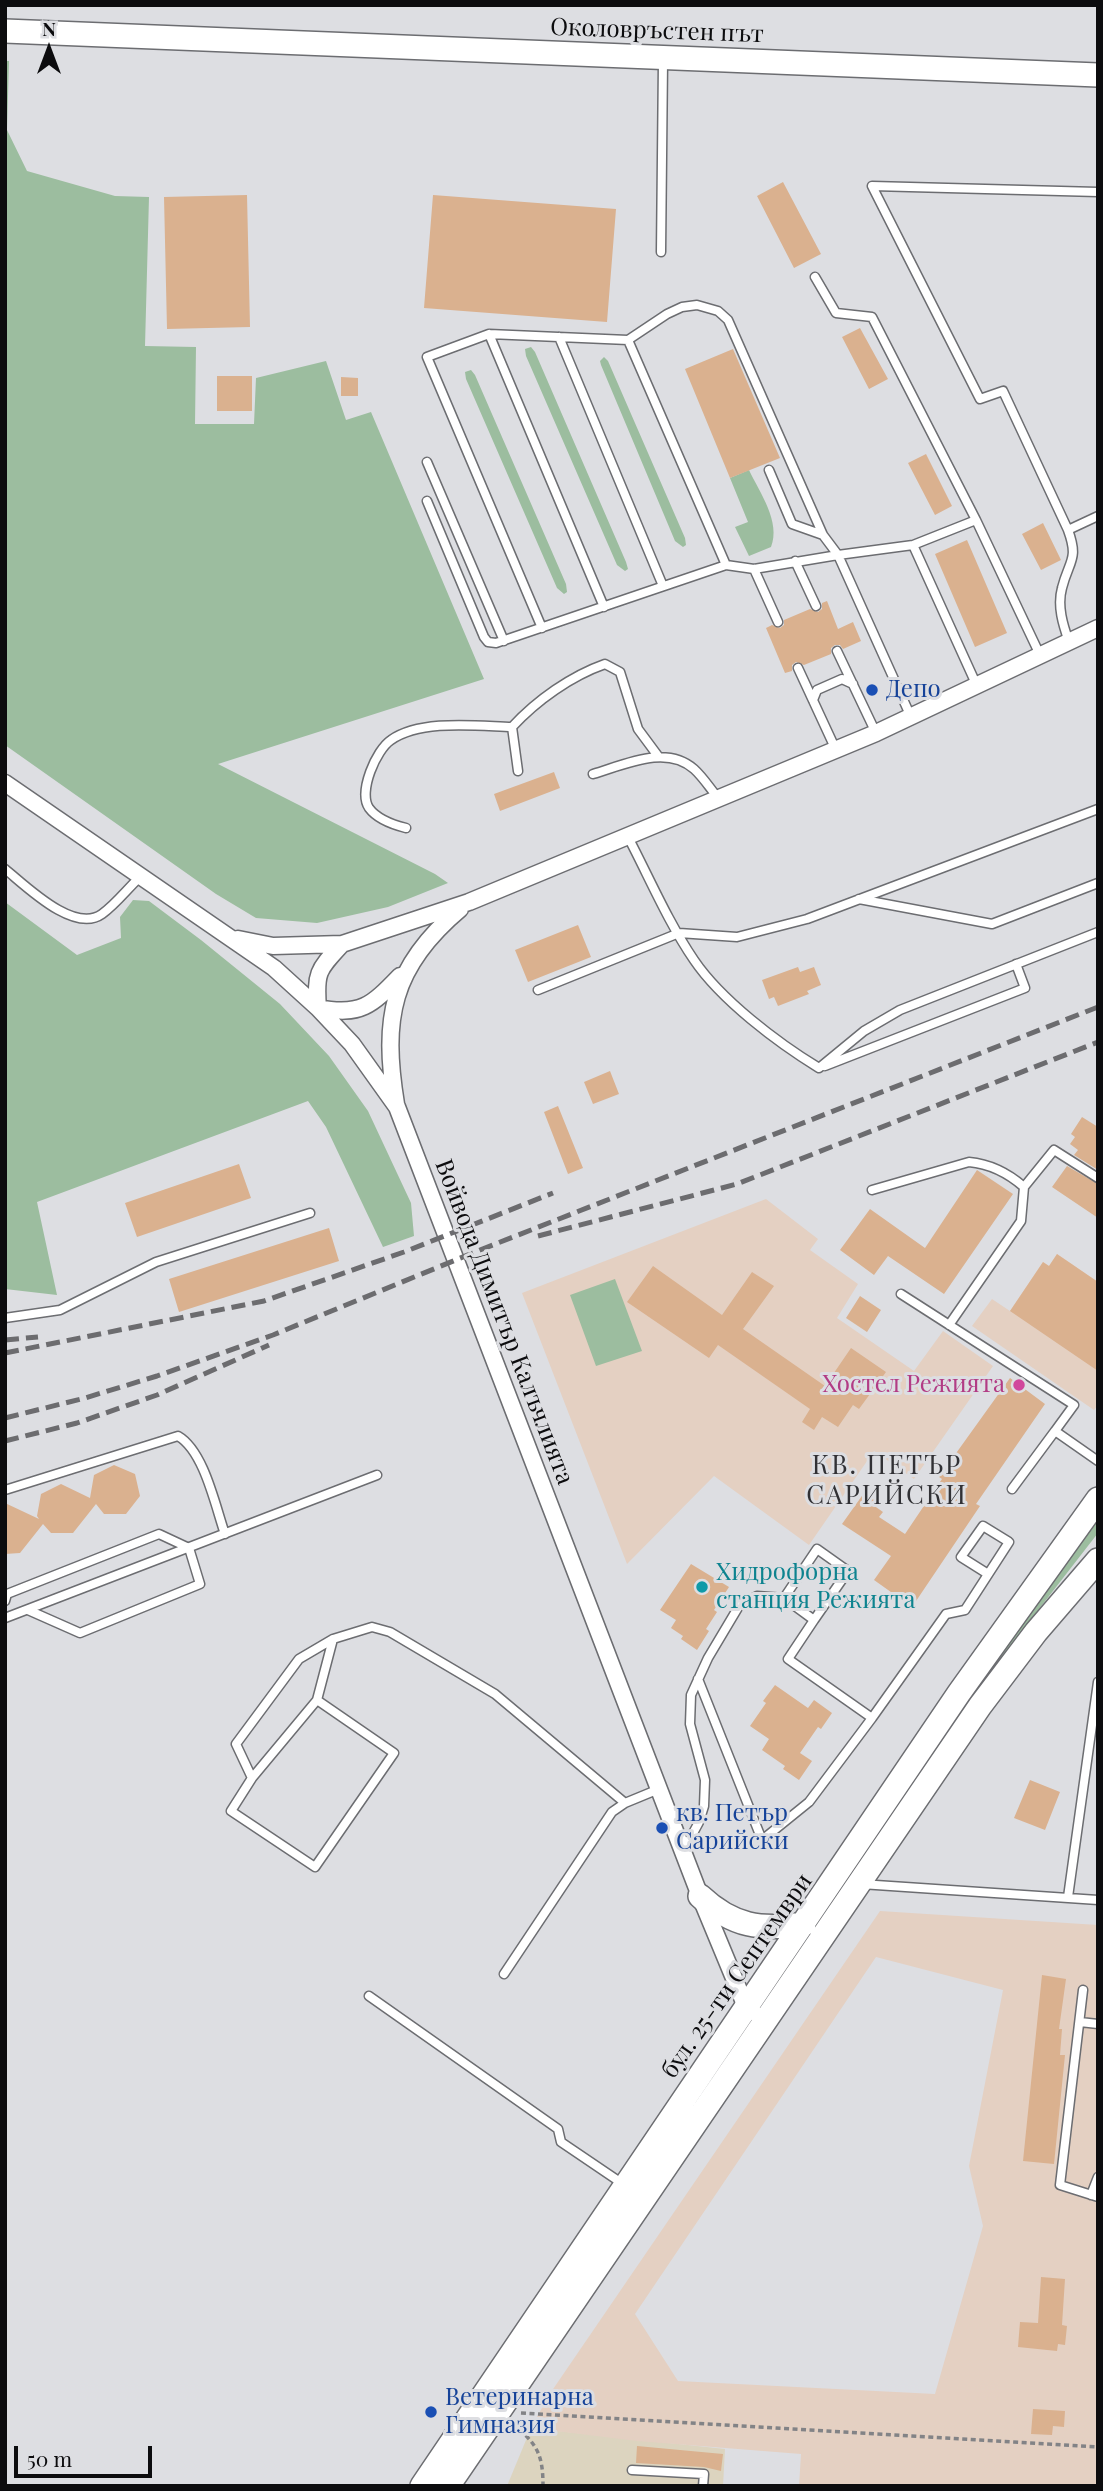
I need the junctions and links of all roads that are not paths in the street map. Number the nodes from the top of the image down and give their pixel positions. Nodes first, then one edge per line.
1 (5, 31) edge
2 (663, 58) junction
3 (1098, 75) edge
4 (1098, 192) edge
5 (661, 253) dead end
6 (815, 277) dead end
7 (489, 334) junction
8 (559, 337) junction
9 (628, 340) junction
10 (427, 462) dead end
11 (769, 470) dead end
12 (426, 501) dead end
13 (1098, 516) edge
14 (976, 520) junction
15 (1068, 530) junction
16 (823, 535) junction
17 (913, 545) junction
18 (838, 555) junction
19 (795, 561) junction
20 (726, 565) junction
21 (754, 569) junction
22 (663, 586) junction
23 (816, 606) dead end
24 (604, 607) junction
25 (778, 622) dead end
26 (542, 628) junction
27 (1098, 628) edge
28 (504, 641) junction
29 (1069, 642) junction
30 (837, 651) dead end
31 (1041, 656) junction
32 (798, 668) dead end
33 (853, 684) junction
34 (976, 686) junction
35 (813, 700) junction
36 (911, 717) junction
37 (513, 727) junction
38 (876, 733) junction
39 (836, 750) junction
40 (657, 756) junction
41 (518, 771) dead end
42 (593, 774) dead end
43 (5, 783) edge
44 (719, 799) junction
45 (1098, 809) edge
46 (406, 828) dead end
47 (628, 836) junction
48 (5, 869) edge
49 (141, 876) junction
50 (1098, 883) edge
51 (858, 899) junction
52 (469, 902) junction
53 (1098, 932) edge
54 (679, 933) junction
55 (229, 937) junction
56 (342, 944) junction
57 (1016, 964) junction
58 (406, 970) junction
59 (538, 990) dead end
60 (318, 1008) junction
61 (819, 1068) junction
62 (397, 1107) junction
63 (1098, 1178) edge
64 (1024, 1187) junction
65 (872, 1191) dead end
66 (310, 1213) dead end
67 (901, 1294) dead end
68 (5, 1318) edge
69 (949, 1325) junction
70 (1055, 1431) junction
71 (1098, 1461) edge
72 (377, 1475) dead end
73 (1012, 1489) dead end
74 (5, 1490) edge
75 (1098, 1499) edge
76 (225, 1534) junction
77 (188, 1548) junction
78 (1098, 1560) edge
79 (988, 1574) junction
80 (784, 1598) junction
81 (5, 1601) edge
82 (28, 1610) junction
83 (5, 1618) edge
84 (814, 1620) junction
85 (333, 1639) junction
86 (698, 1679) junction
87 (1098, 1682) edge
88 (317, 1700) junction
89 (872, 1718) junction
90 (1094, 1748) edge
91 (252, 1778) junction
92 (659, 1789) junction
93 (625, 1803) junction
94 (683, 1852) junction
95 (834, 1881) junction
96 (859, 1884) junction
97 (700, 1896) junction
98 (1068, 1897) junction
99 (1098, 1899) edge
100 (804, 1924) junction
101 (504, 1974) dead end
102 (1083, 1990) dead end
103 (369, 1996) dead end
104 (746, 2007) junction
105 (766, 2021) junction
106 (1080, 2022) junction
107 (1098, 2024) edge
108 (1098, 2177) edge
109 (626, 2185) junction
110 (1094, 2196) edge
111 (632, 2470) dead end
112 (422, 2486) edge
113 (448, 2486) edge
114 (703, 2486) edge

1 - 2 main road, Околовръстен път
2 - 3 main road, Околовръстен път
2 - 5 lane
4 - 15 lane
6 - 14 lane
7 - 8 lane
7 - 24 lane
7 - 26 lane
8 - 9 lane
8 - 22 lane
9 - 16 lane
9 - 20 lane
10 - 28 lane
11 - 16 lane
12 - 28 lane
13 - 15 lane
14 - 17 lane
14 - 31 lane
15 - 29 lane
16 - 18 lane
17 - 18 lane
17 - 34 lane
18 - 19 lane
18 - 36 lane
19 - 21 lane
19 - 23 lane
20 - 21 lane
20 - 22 lane
21 - 25 lane
22 - 24 lane
24 - 26 lane
26 - 28 lane
27 - 29 street
29 - 31 street
30 - 33 lane
31 - 34 street
32 - 35 lane
33 - 35 lane
33 - 38 lane
34 - 36 street
35 - 39 lane
36 - 38 street
37 - 40 lane
37 - 41 lane
37 - 46 lane
38 - 39 street
39 - 44 street
40 - 42 lane
40 - 44 lane
43 - 49 street, Войвода Димитър Калъчлията
44 - 47 street
45 - 51 lane
47 - 52 street
47 - 54 lane
48 - 49 lane
49 - 55 street, Войвода Димитър Калъчлията
50 - 51 lane
51 - 54 lane
52 - 56 street
52 - 58 street
53 - 57 lane
54 - 59 lane
54 - 61 lane
55 - 56 street
55 - 60 street, Войвода Димитър Калъчлията
56 - 60 street
57 - 61 lane
57 - 61 lane
58 - 60 street
58 - 62 street
60 - 62 street, Войвода Димитър Калъчлията
62 - 92 street, Войвода Димитър Калъчлията
63 - 64 lane
64 - 65 lane
64 - 69 lane
66 - 68 lane
67 - 69 lane
69 - 70 lane
70 - 71 lane
70 - 73 lane
72 - 76 lane
74 - 76 lane
75 - 95 main road, бул. 25-ти Септември
76 - 77 lane
77 - 81 lane
77 - 82 lane
77 - 82 lane
78 - 96 main road, бул. 25-ти Септември
79 - 79 lane
79 - 89 lane
80 - 84 lane
80 - 84 lane
80 - 86 lane
82 - 83 lane
84 - 89 lane
85 - 88 lane
85 - 91 lane
85 - 93 lane
86 - 89 lane
86 - 94 lane
87 - 90 lane
88 - 91 lane
88 - 91 lane
90 - 98 lane
92 - 93 lane
92 - 94 street, Войвода Димитър Калъчлията
93 - 101 lane
94 - 97 street, Войвода Димитър Калъчлията
95 - 96 lane
95 - 100 main road, бул. 25-ти Септември
96 - 98 lane
96 - 105 main road, бул. 25-ти Септември
97 - 100 main road
97 - 104 street, Войвода Димитър Калъчлията
98 - 99 lane
100 - 104 main road, бул. 25-ти Септември
102 - 106 lane
103 - 109 lane
104 - 105 street
104 - 109 main road, бул. 25-ти Септември
105 - 113 main road, бул. 25-ти Септември
106 - 107 lane
106 - 110 lane
108 - 110 lane
109 - 112 main road, бул. 25-ти Септември
111 - 114 lane

